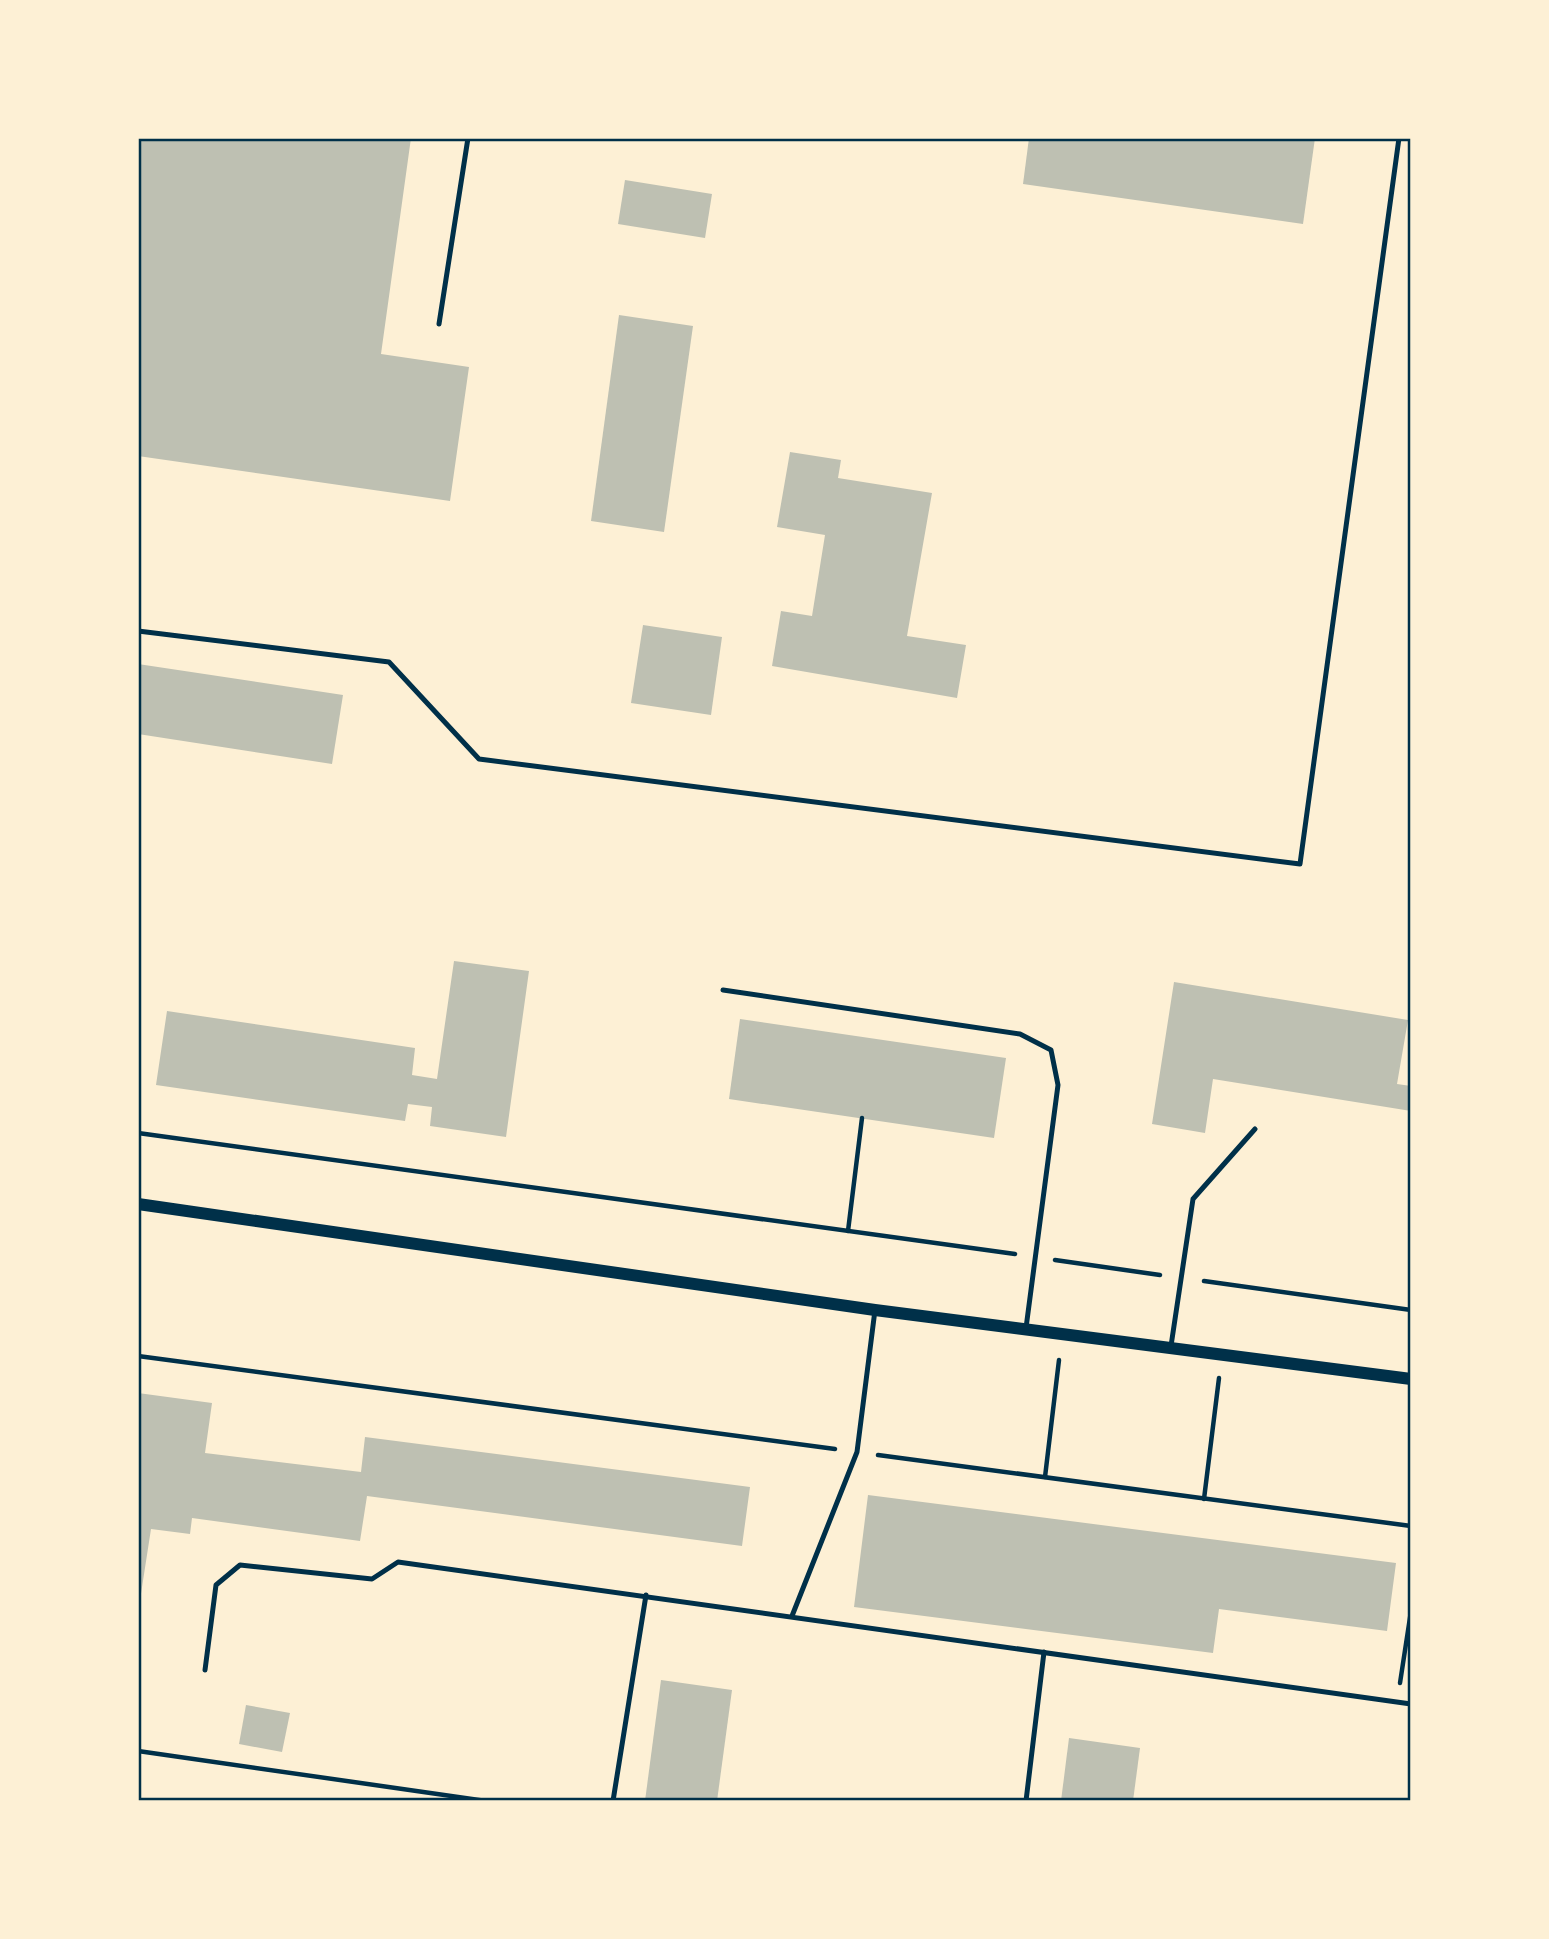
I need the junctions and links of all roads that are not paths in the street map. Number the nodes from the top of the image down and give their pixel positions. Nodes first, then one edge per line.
1 (468, 138) edge
2 (1399, 138) edge
3 (439, 324) dead end
4 (138, 631) edge
5 (723, 990) dead end
6 (1255, 1129) dead end
7 (138, 1204) edge
8 (875, 1310) junction
9 (1026, 1331) junction
10 (1171, 1349) junction
11 (1411, 1378) edge
12 (646, 1595) junction
13 (792, 1616) junction
14 (1044, 1652) junction
15 (205, 1670) dead end
16 (1411, 1704) edge
17 (612, 1801) edge
18 (1026, 1801) edge

1 - 3 lane
2 - 4 lane
5 - 9 lane
6 - 10 lane
7 - 8 street
8 - 9 street
8 - 13 lane
9 - 10 street
10 - 11 street
12 - 13 lane
12 - 15 lane
12 - 17 lane
13 - 14 lane
14 - 16 lane
14 - 18 lane

